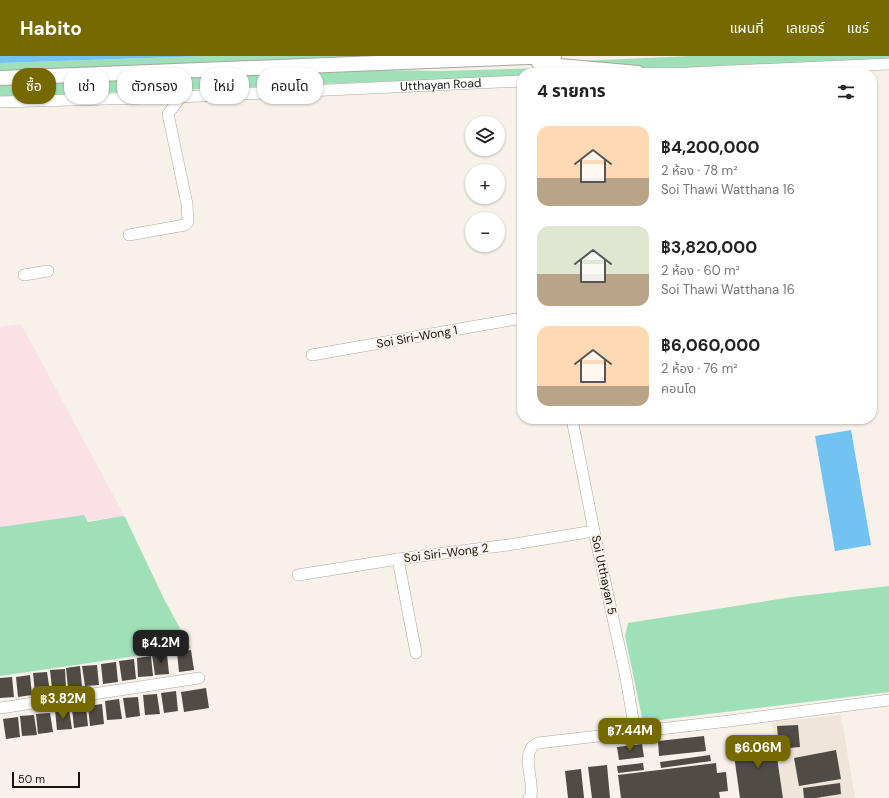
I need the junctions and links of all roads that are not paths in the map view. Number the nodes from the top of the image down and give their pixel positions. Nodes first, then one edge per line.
1 (554, 56) edge
2 (515, 58) junction
3 (889, 64) edge
4 (582, 68) edge
5 (800, 68) edge
6 (0, 78) edge
7 (517, 81) edge
8 (192, 96) edge
9 (117, 99) edge
10 (0, 102) edge
11 (176, 104) edge
12 (129, 235) dead end
13 (48, 271) dead end
14 (24, 275) dead end
15 (517, 319) edge
16 (312, 355) dead end
17 (573, 424) edge
18 (594, 531) junction
19 (398, 559) junction
20 (298, 575) dead end
21 (416, 653) dead end
22 (198, 678) dead end
23 (889, 700) edge
24 (0, 708) edge
25 (635, 731) junction
26 (529, 798) edge

1 - 2 main road, Utthayan Road
2 - 4 main road
2 - 6 main road, Utthayan Road
3 - 5 street
7 - 8 street, Utthayan Road
9 - 10 street, Utthayan Road
11 - 12 street
13 - 14 street
15 - 16 street, Soi Siri-Wong 1
17 - 18 street, Soi Utthayan 5
18 - 19 street, Soi Siri-Wong 2
18 - 25 street, Soi Utthayan 5
19 - 20 street, Soi Siri-Wong 2
19 - 21 street
22 - 24 street
23 - 25 street
25 - 26 street

